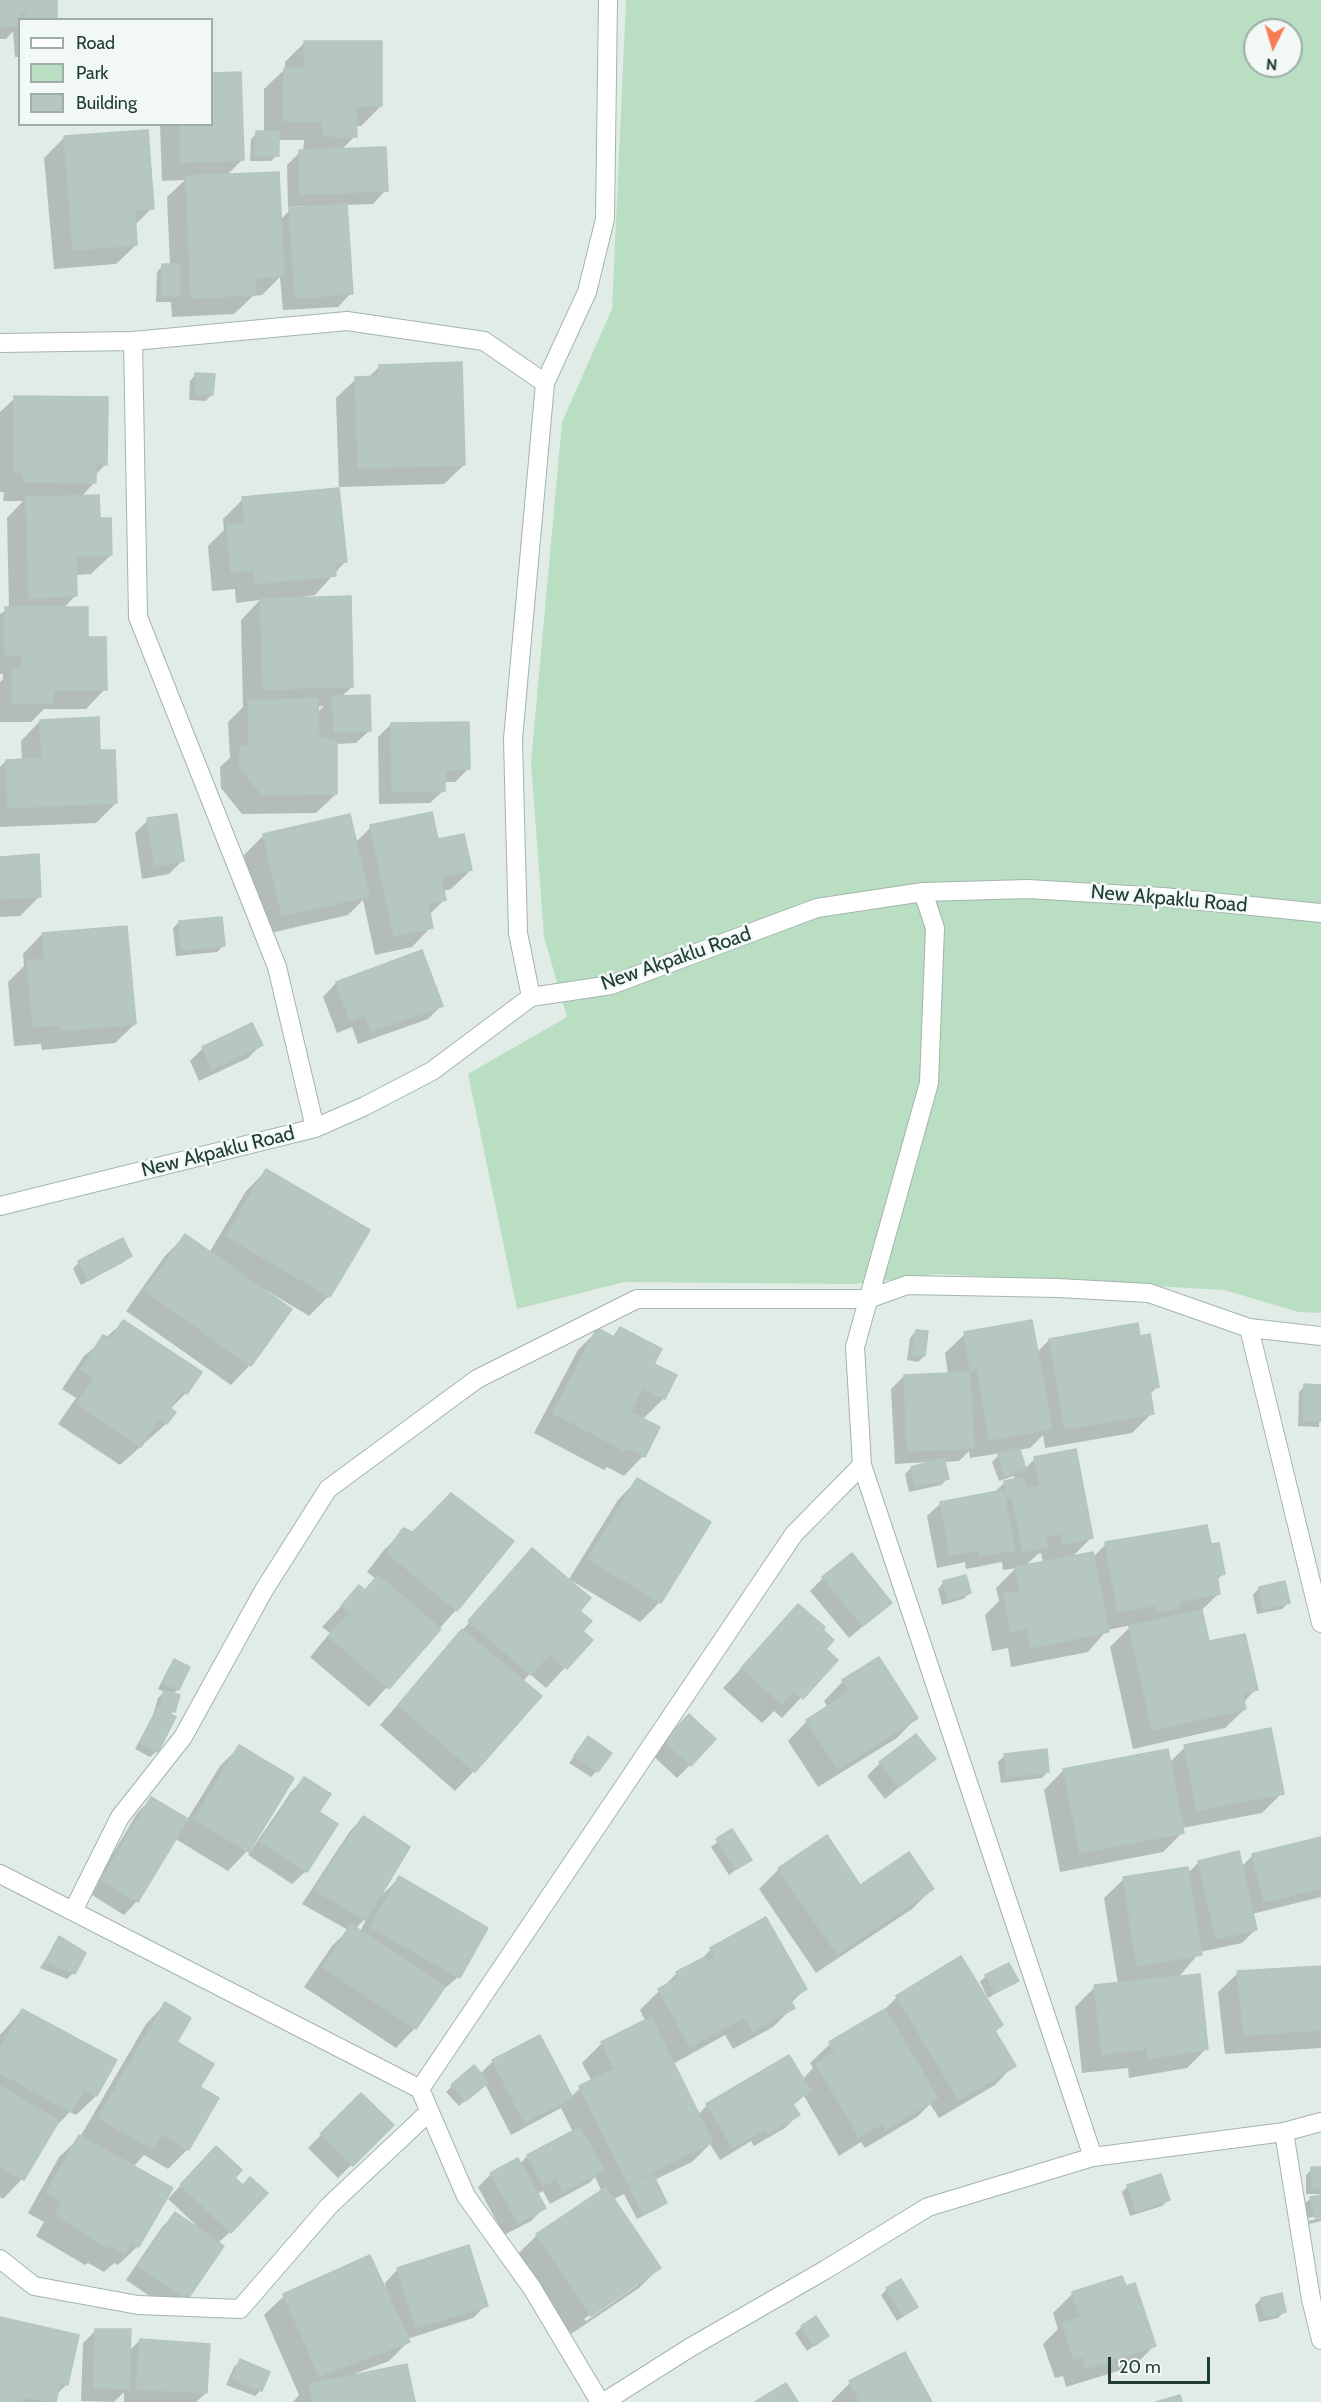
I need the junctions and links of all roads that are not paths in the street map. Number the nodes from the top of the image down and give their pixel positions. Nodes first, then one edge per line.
1 (608, 0) edge
2 (133, 341) junction
3 (0, 343) edge
4 (545, 383) junction
5 (923, 892) junction
6 (1321, 913) edge
7 (531, 998) junction
8 (315, 1128) junction
9 (0, 1206) edge
10 (868, 1299) junction
11 (1249, 1328) junction
12 (1321, 1335) edge
13 (862, 1465) junction
14 (1321, 1623) edge
15 (0, 1874) edge
16 (73, 1911) junction
17 (420, 2089) junction
18 (429, 2112) junction
19 (1321, 2122) edge
20 (1284, 2132) junction
21 (1093, 2157) junction
22 (0, 2259) edge
23 (1321, 2340) edge
24 (602, 2402) edge

1 - 4 street
2 - 3 street
2 - 4 street
2 - 8 street
4 - 7 street
5 - 6 street, New Akpaklu Road
5 - 7 street, New Akpaklu Road
5 - 10 street
7 - 8 street, New Akpaklu Road
8 - 9 street, New Akpaklu Road
10 - 11 street
10 - 13 street
10 - 16 street
11 - 12 street
11 - 14 street
13 - 17 street
13 - 21 street
15 - 16 street
16 - 17 street
17 - 18 street
18 - 22 street
18 - 24 street
19 - 20 street
20 - 21 street
20 - 23 street
21 - 24 street

